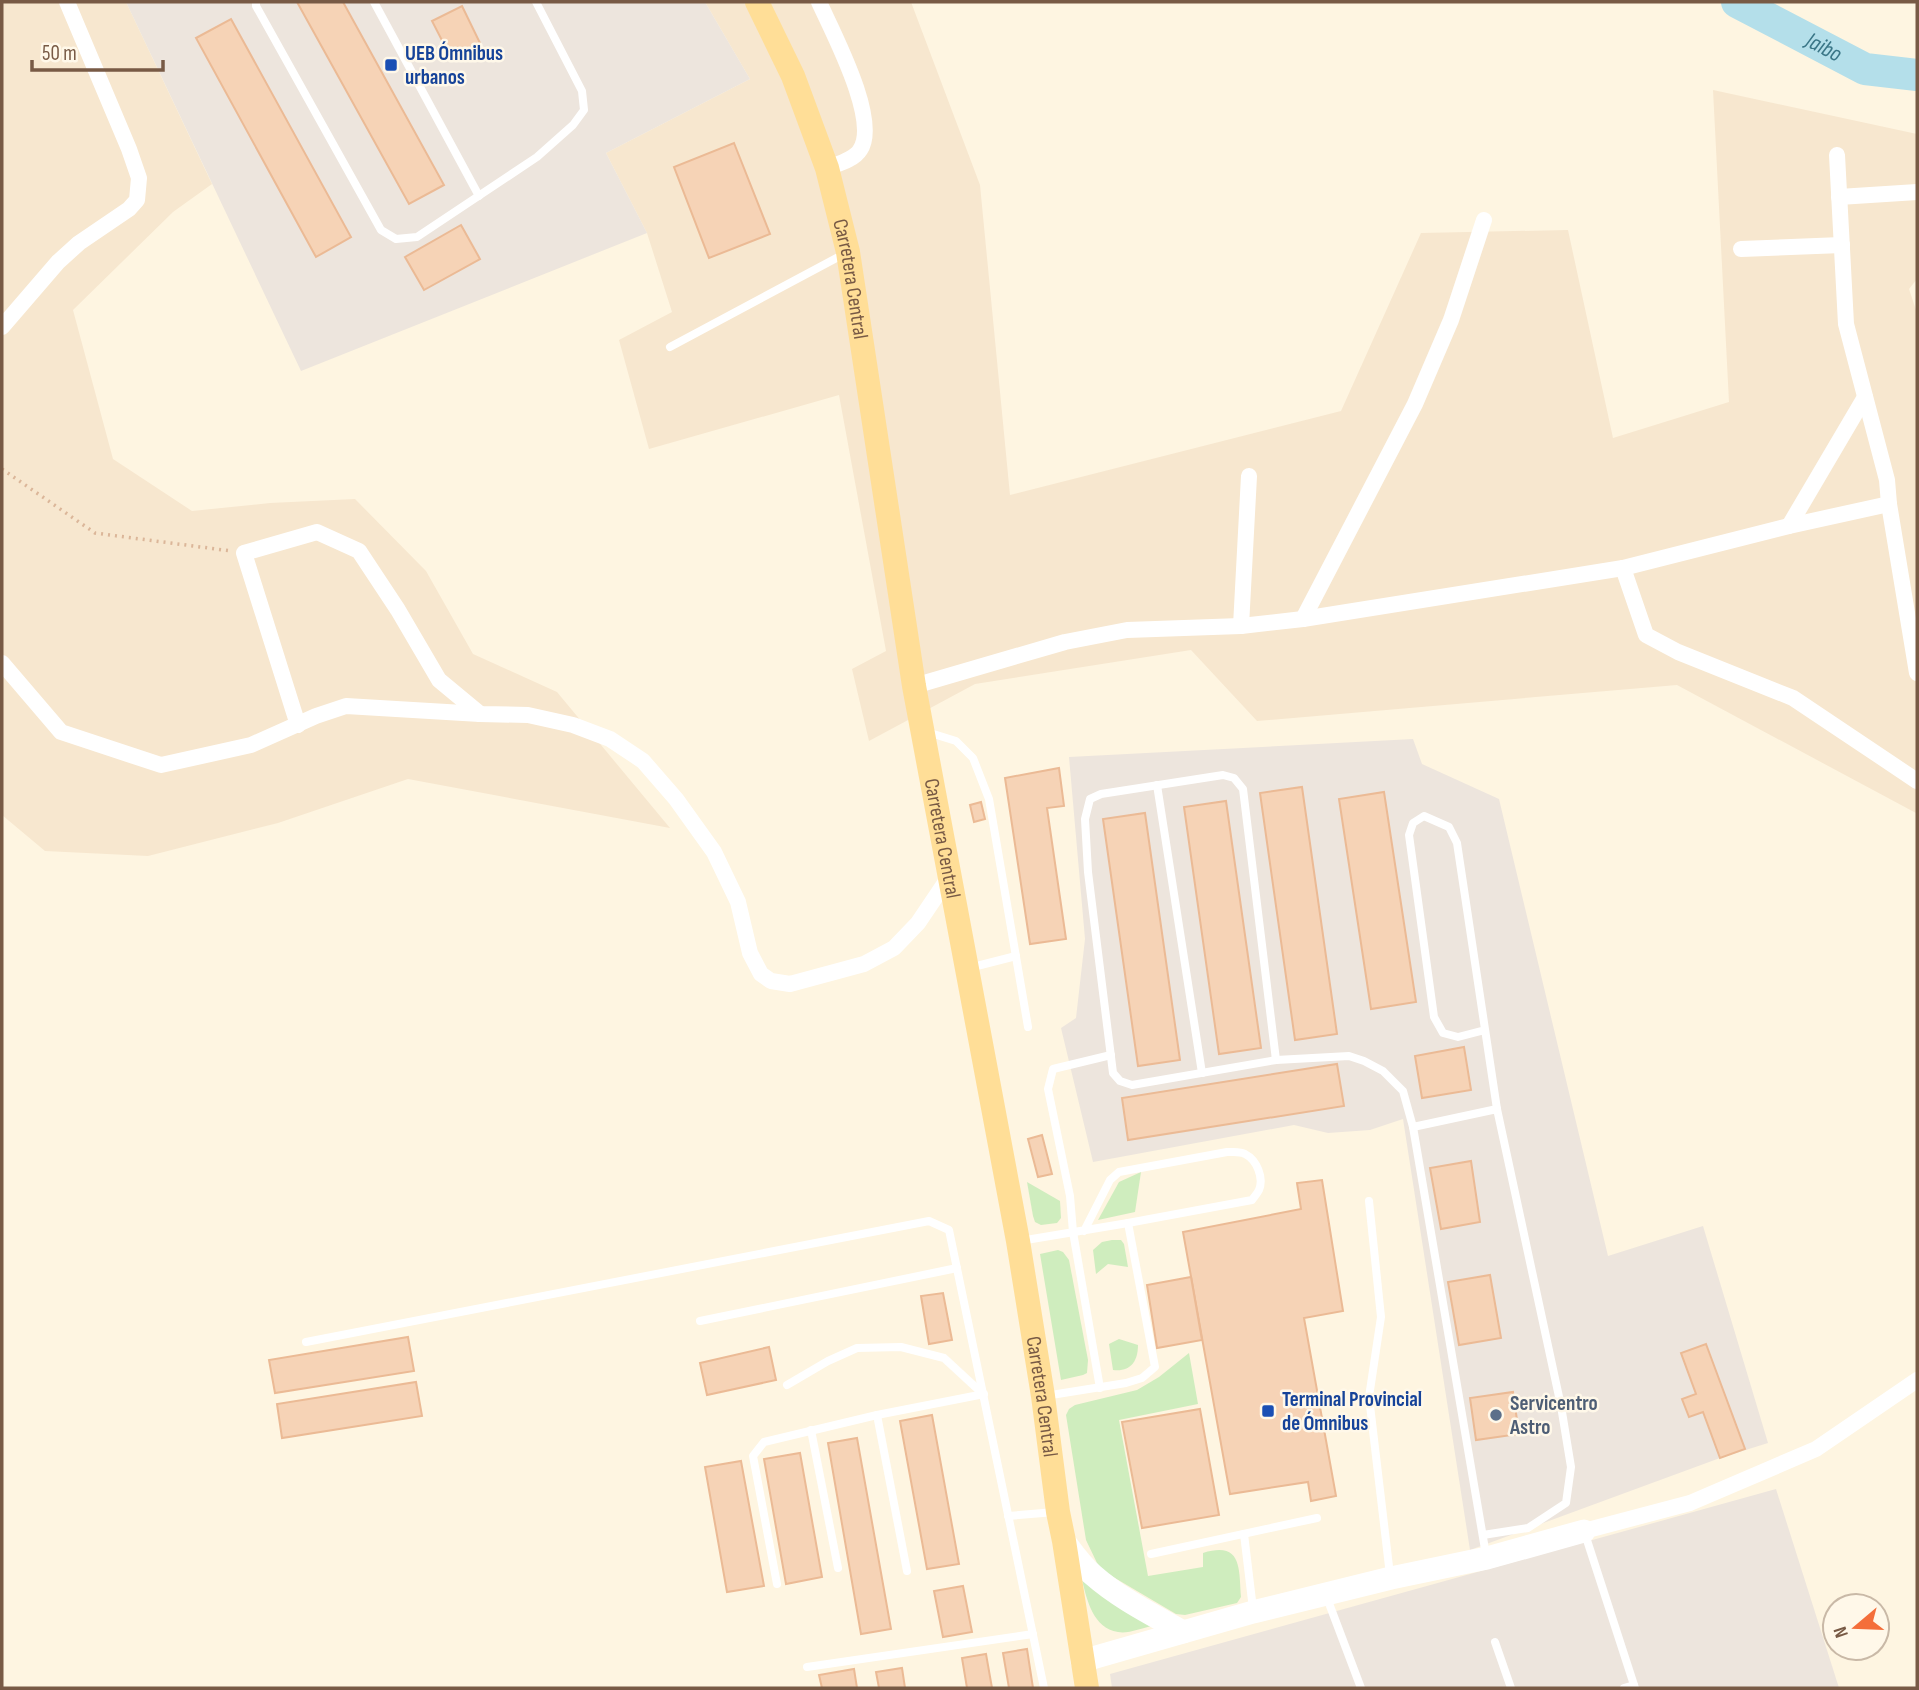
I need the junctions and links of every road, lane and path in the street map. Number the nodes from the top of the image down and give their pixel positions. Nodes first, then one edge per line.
1 (256, 2) edge
2 (374, 2) edge
3 (536, 2) edge
4 (757, 2) edge
5 (819, 2) edge
6 (72, 4) edge
7 (1837, 155) dead end
8 (827, 168) junction
9 (1917, 192) edge
10 (479, 196) junction
11 (1839, 197) junction
12 (1484, 220) dead end
13 (1842, 245) junction
14 (1741, 249) dead end
15 (848, 252) junction
16 (2, 327) edge
17 (670, 347) dead end
18 (1865, 397) junction
19 (2, 469) edge
20 (1250, 476) dead end
21 (1889, 504) junction
22 (1789, 526) junction
23 (244, 553) junction
24 (1623, 568) junction
25 (1303, 619) junction
26 (1241, 626) junction
27 (2, 663) edge
28 (1917, 673) edge
29 (914, 686) junction
30 (480, 714) junction
31 (298, 725) junction
32 (924, 730) junction
33 (1917, 781) edge
34 (1157, 785) junction
35 (949, 877) junction
36 (1016, 956) junction
37 (966, 969) junction
38 (1028, 1027) dead end
39 (1485, 1030) junction
40 (1111, 1055) junction
41 (1276, 1060) junction
42 (1202, 1073) junction
43 (1497, 1109) junction
44 (1413, 1127) junction
45 (1369, 1201) dead end
46 (1128, 1223) junction
47 (1084, 1231) junction
48 (1073, 1232) junction
49 (1018, 1241) junction
50 (957, 1268) junction
51 (700, 1321) dead end
52 (306, 1342) dead end
53 (1917, 1380) edge
54 (787, 1385) dead end
55 (1100, 1388) junction
56 (984, 1394) junction
57 (1042, 1396) junction
58 (877, 1415) junction
59 (811, 1430) junction
60 (1058, 1512) junction
61 (1008, 1516) junction
62 (1317, 1518) dead end
63 (1584, 1531) junction
64 (1244, 1534) junction
65 (1483, 1535) junction
66 (1064, 1541) junction
67 (1151, 1554) dead end
68 (1487, 1558) junction
69 (838, 1568) dead end
70 (907, 1571) dead end
71 (1391, 1578) junction
72 (777, 1584) dead end
73 (1326, 1595) junction
74 (1253, 1612) junction
75 (1182, 1632) junction
76 (1033, 1634) junction
77 (1495, 1642) dead end
78 (1082, 1661) junction
79 (807, 1667) dead end
80 (1635, 1686) edge
81 (1044, 1688) edge
82 (1087, 1688) edge
83 (1361, 1688) edge
84 (1511, 1688) edge
85 (1624, 1688) edge

1 - 10 lane
2 - 10 lane
3 - 10 lane
4 - 8 main road, Carretera Central
5 - 8 street
6 - 16 street
7 - 11 street
8 - 15 main road, Carretera Central
9 - 11 street
11 - 13 street
12 - 25 street
13 - 14 street
13 - 18 street
15 - 17 lane
15 - 29 main road, Carretera Central
18 - 21 street
18 - 22 street
19 - 23 path
20 - 26 street
21 - 22 street
21 - 28 street
22 - 24 street
23 - 30 street
23 - 31 street
24 - 25 street
24 - 33 street
25 - 26 street
26 - 29 street
27 - 31 street
29 - 32 main road, Carretera Central
30 - 31 street
30 - 35 street
32 - 35 main road, Carretera Central
32 - 36 lane
34 - 40 lane
34 - 41 lane
34 - 42 lane
35 - 37 main road, Carretera Central
36 - 37 lane
36 - 38 lane
37 - 49 main road, Carretera Central
39 - 39 lane
39 - 43 lane
40 - 42 lane
40 - 48 lane
41 - 42 lane
41 - 44 lane
43 - 44 lane
43 - 65 lane
44 - 65 lane
45 - 71 lane
46 - 47 lane
46 - 47 lane
46 - 55 lane
47 - 48 lane
48 - 49 lane
48 - 55 lane
49 - 57 main road, Carretera Central
50 - 51 lane
50 - 52 lane
50 - 56 lane
53 - 63 street
54 - 56 lane
55 - 57 lane
56 - 58 lane
56 - 61 lane
57 - 60 main road, Carretera Central
58 - 59 lane
58 - 70 lane
59 - 69 lane
59 - 72 lane
60 - 61 lane
60 - 66 main road, Carretera Central
61 - 76 lane
62 - 64 lane
63 - 68 street
63 - 80 lane
64 - 67 lane
64 - 74 lane
65 - 68 lane
66 - 75 street
66 - 78 main road, Carretera Central
68 - 71 street
71 - 73 street
73 - 74 street
73 - 83 lane
74 - 75 street
75 - 78 street
76 - 79 lane
76 - 81 lane
77 - 84 lane
78 - 82 main road, Carretera Central
80 - 85 lane

